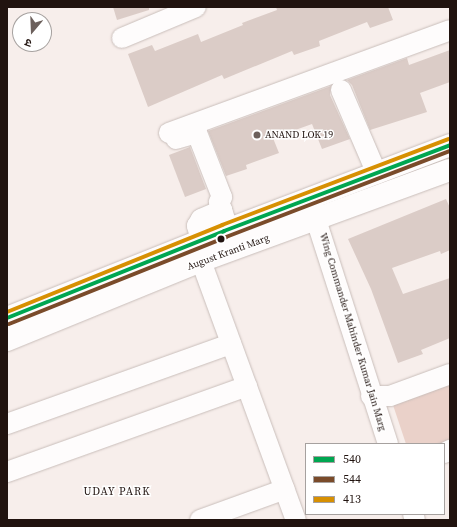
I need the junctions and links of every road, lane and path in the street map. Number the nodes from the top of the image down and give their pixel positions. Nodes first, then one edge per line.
1 (196, 7) edge
2 (173, 11) edge
3 (450, 30) edge
4 (122, 38) dead end
5 (340, 90) dead end
6 (450, 145) edge
7 (450, 170) edge
8 (377, 174) junction
9 (313, 210) junction
10 (223, 214) junction
11 (201, 230) junction
12 (201, 262) junction
13 (7, 318) edge
14 (7, 340) edge
15 (231, 344) junction
16 (450, 374) edge
17 (247, 386) junction
18 (371, 396) junction
19 (7, 424) edge
20 (388, 443) edge
21 (7, 472) edge
22 (285, 489) junction
23 (200, 520) edge
24 (296, 520) edge

1 - 2 street
2 - 4 street
3 - 10 street
5 - 8 street
6 - 8 main road, August Kranti Marg
7 - 9 main road, August Kranti Marg
8 - 9 main road, August Kranti Marg
9 - 10 main road, August Kranti Marg
9 - 12 main road, August Kranti Marg
9 - 18 street, Wing Commander Mahinder Kumar Jain Marg
10 - 11 main road, August Kranti Marg
10 - 11 street
11 - 13 main road, August Kranti Marg
12 - 14 main road, August Kranti Marg
12 - 15 street
15 - 17 street
15 - 19 street
16 - 18 street
17 - 21 street
17 - 22 street
18 - 20 street, Wing Commander Mahinder Kumar Jain Marg
22 - 23 street
22 - 24 street

